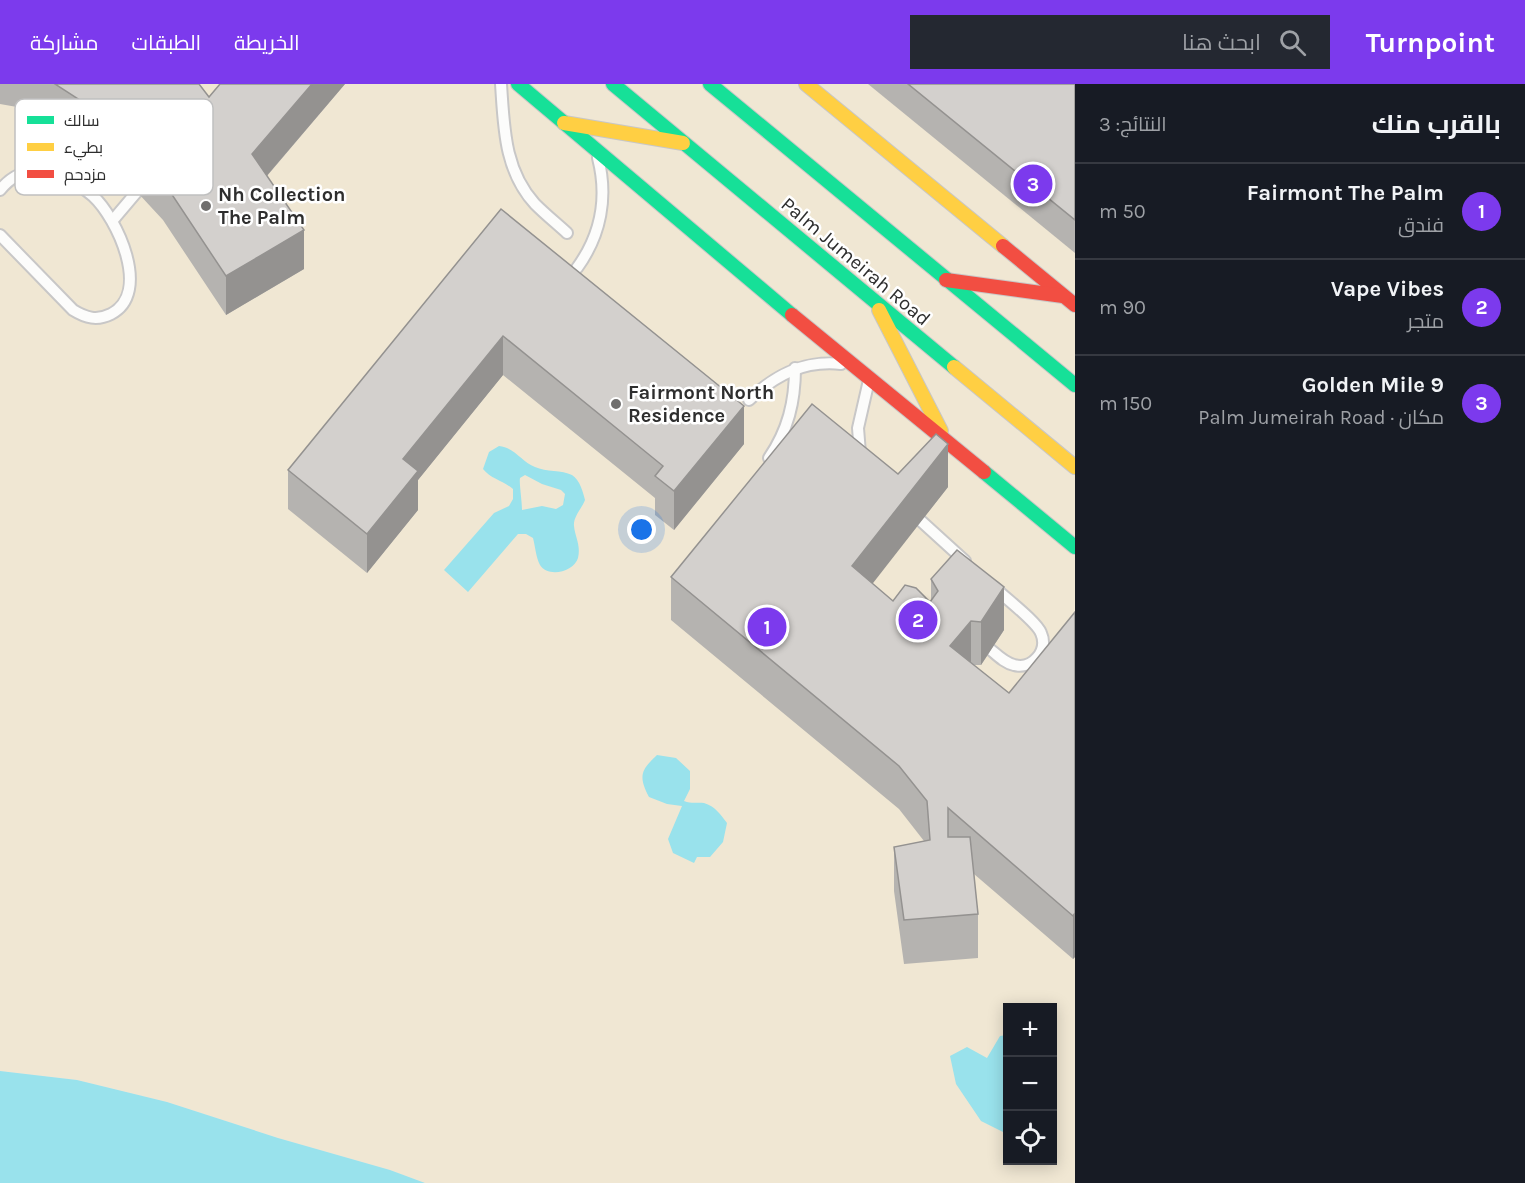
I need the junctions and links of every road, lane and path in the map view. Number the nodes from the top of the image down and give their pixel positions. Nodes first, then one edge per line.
1 (501, 84) edge
2 (518, 84) edge
3 (613, 84) edge
4 (711, 84) edge
5 (806, 84) edge
6 (747, 95) dead end
7 (563, 122) junction
8 (762, 126) junction
9 (686, 143) junction
10 (596, 152) junction
11 (15, 177) edge
12 (0, 190) edge
13 (93, 195) edge
14 (135, 195) edge
15 (113, 220) junction
16 (567, 233) dead end
17 (0, 235) edge
18 (577, 268) edge
19 (945, 279) junction
20 (874, 301) junction
21 (1070, 301) edge
22 (851, 365) junction
23 (795, 368) junction
24 (870, 380) junction
25 (1075, 385) edge
26 (749, 400) dead end
27 (946, 440) junction
28 (864, 464) edge
29 (1075, 467) edge
30 (759, 471) edge
31 (921, 521) edge
32 (1075, 547) edge
33 (991, 650) edge

1 - 16 lane
2 - 7 main road
3 - 9 main road, Palm Jumeirah Road
4 - 8 main road
5 - 21 main road
6 - 8 main road
7 - 9 main road
7 - 10 main road
8 - 19 main road
9 - 20 main road, Palm Jumeirah Road
10 - 18 lane
10 - 22 main road
11 - 12 lane
13 - 15 lane
14 - 15 lane
15 - 17 lane
19 - 21 main road
19 - 25 main road
20 - 27 main road
20 - 29 main road, Palm Jumeirah Road
22 - 23 lane
22 - 24 main road
23 - 26 lane
23 - 30 lane
24 - 27 main road
24 - 28 lane
27 - 32 main road
31 - 33 lane

